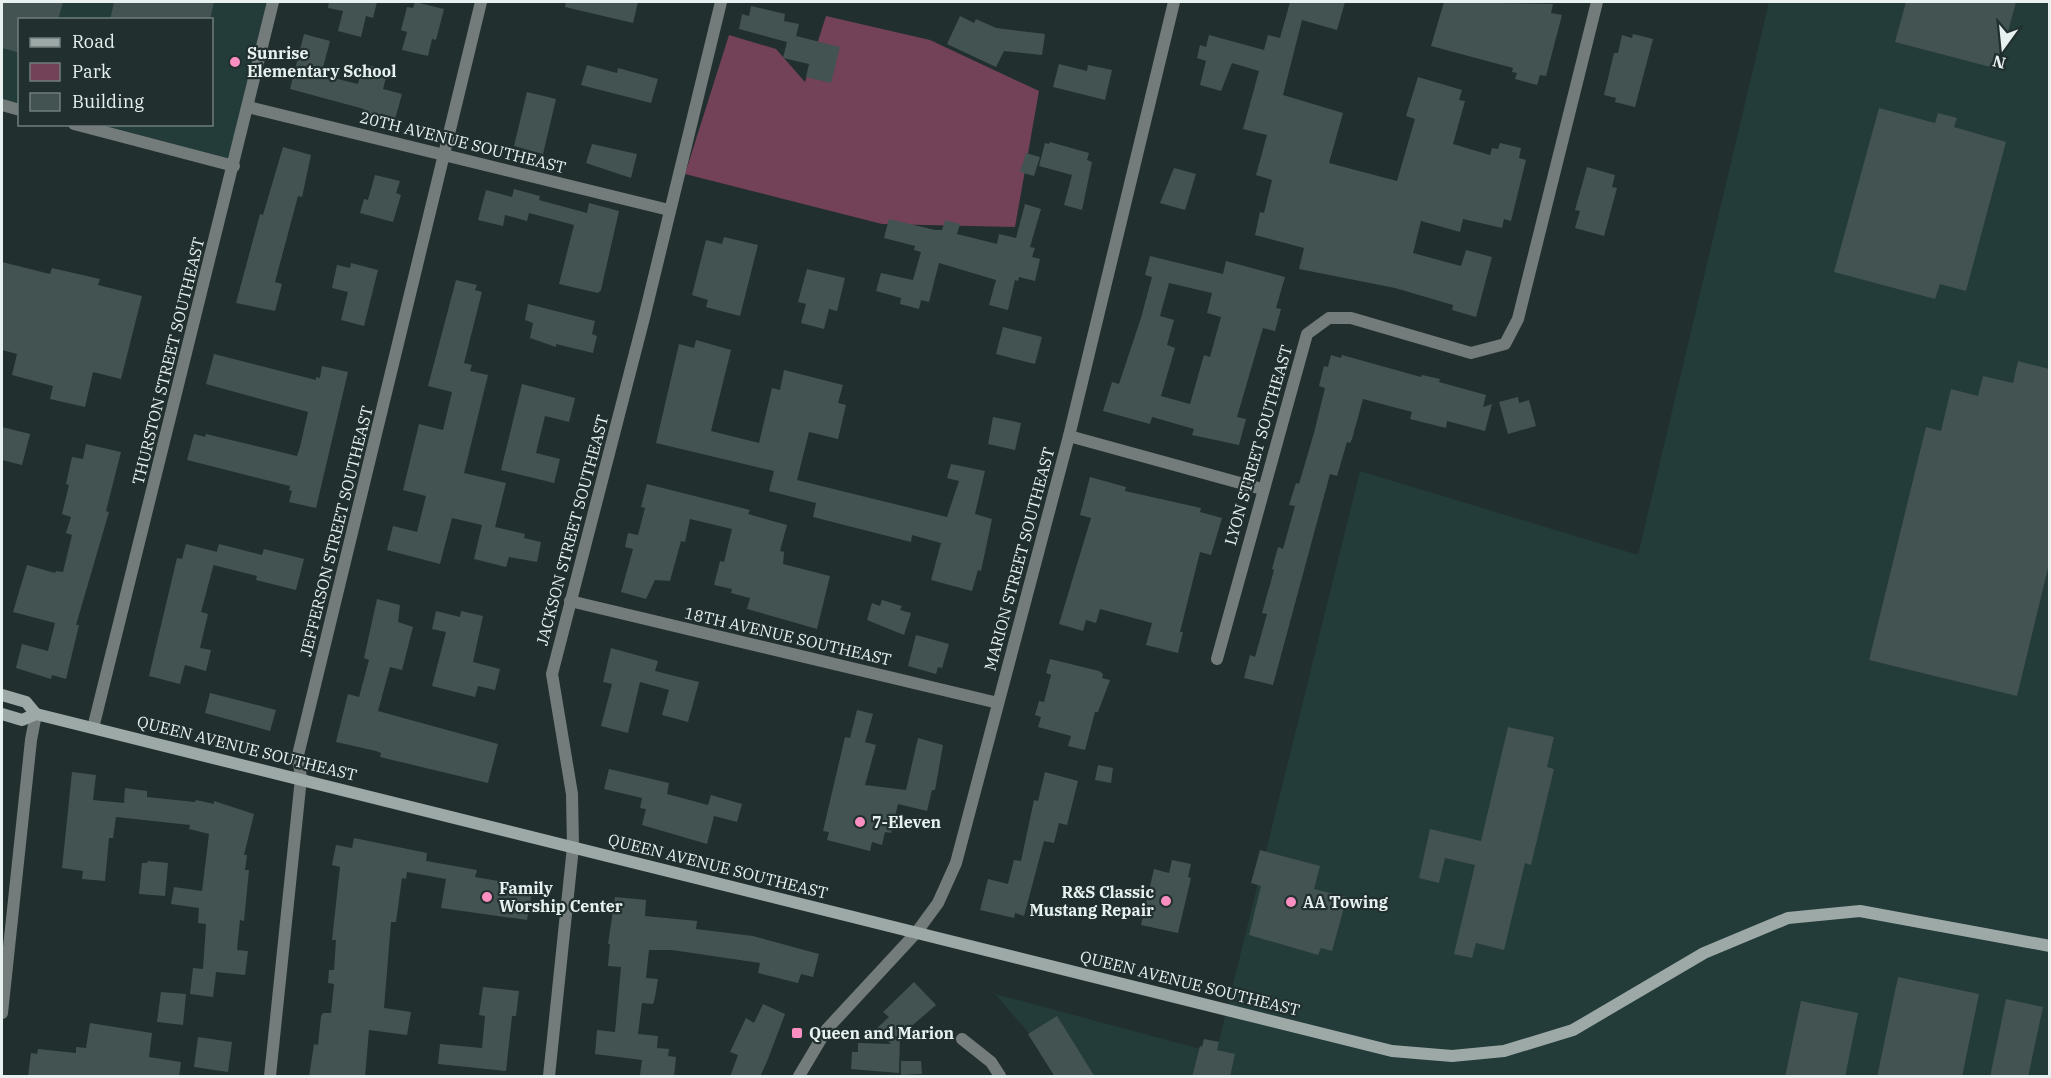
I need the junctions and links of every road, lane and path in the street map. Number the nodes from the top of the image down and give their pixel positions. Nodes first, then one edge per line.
1 (273, 2) edge
2 (481, 2) edge
3 (721, 2) edge
4 (1174, 2) edge
5 (1598, 2) edge
6 (2, 105) edge
7 (248, 107) junction
8 (18, 109) edge
9 (82, 126) edge
10 (445, 154) junction
11 (234, 166) junction
12 (669, 210) junction
13 (1069, 435) junction
14 (1262, 489) junction
15 (570, 602) junction
16 (1216, 659) dead end
17 (2, 695) edge
18 (998, 703) junction
19 (2, 714) edge
20 (36, 714) junction
21 (93, 728) junction
22 (301, 778) junction
23 (573, 847) junction
24 (7, 902) edge
25 (916, 933) junction
26 (2049, 946) edge
27 (2, 1012) edge
28 (962, 1039) dead end
29 (270, 1077) edge
30 (549, 1077) edge
31 (799, 1077) edge
32 (1000, 1077) edge

1 - 7 street, THURSTON STREET SOUTHEAST
2 - 10 street, JEFFERSON STREET SOUTHEAST
3 - 12 street, JACKSON STREET SOUTHEAST
4 - 13 street, MARION STREET SOUTHEAST
5 - 14 street, LYON STREET SOUTHEAST
6 - 8 street
7 - 10 street, 20TH AVENUE SOUTHEAST
7 - 11 street, THURSTON STREET SOUTHEAST
9 - 11 street
10 - 12 street, 20TH AVENUE SOUTHEAST
10 - 22 street, JEFFERSON STREET SOUTHEAST
11 - 21 street, THURSTON STREET SOUTHEAST
12 - 15 street, JACKSON STREET SOUTHEAST
13 - 14 street
13 - 18 street, MARION STREET SOUTHEAST
14 - 16 street, LYON STREET SOUTHEAST
15 - 18 street, 18TH AVENUE SOUTHEAST
15 - 23 street, JACKSON STREET SOUTHEAST
17 - 20 main road, QUEEN AVENUE SOUTHEAST
18 - 25 street, MARION STREET SOUTHEAST
19 - 20 main road, QUEEN AVENUE SOUTHEAST
20 - 21 main road, QUEEN AVENUE SOUTHEAST
20 - 24 street
21 - 22 main road, QUEEN AVENUE SOUTHEAST
22 - 23 main road, QUEEN AVENUE SOUTHEAST
22 - 29 street, JEFFERSON STREET SOUTHEAST
23 - 25 main road, QUEEN AVENUE SOUTHEAST
23 - 30 street, JACKSON STREET SOUTHEAST
24 - 27 street
25 - 26 main road, QUEEN AVENUE SOUTHEAST
25 - 31 street, MARION STREET SOUTHEAST
28 - 32 street

